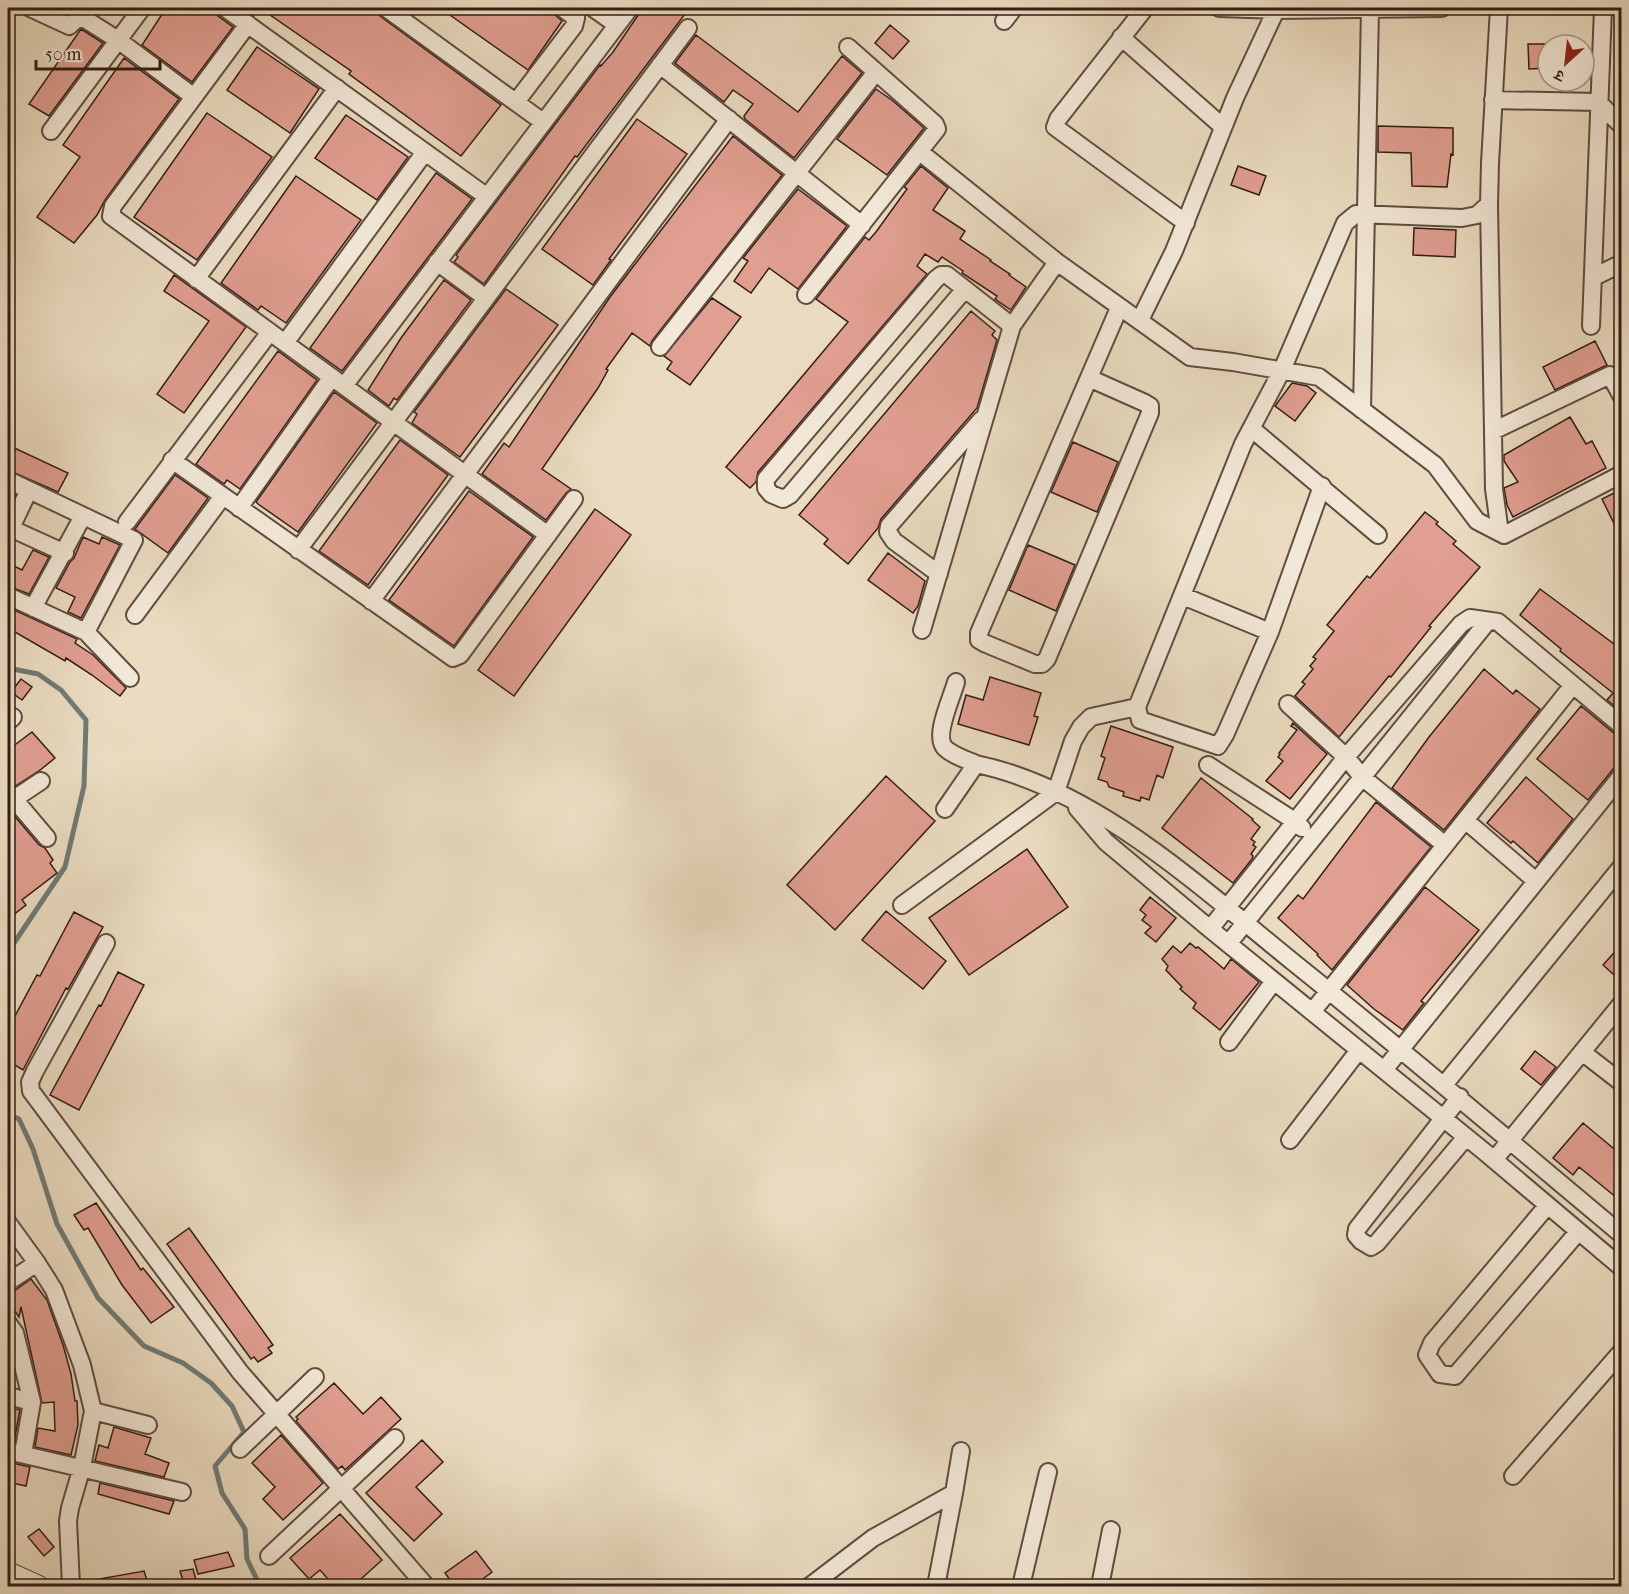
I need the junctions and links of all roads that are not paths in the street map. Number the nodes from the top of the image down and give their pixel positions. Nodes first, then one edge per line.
1 (30, 8) edge
2 (142, 8) edge
3 (225, 8) edge
4 (561, 8) edge
5 (593, 8) edge
6 (630, 8) edge
7 (1144, 8) edge
8 (1219, 8) edge
9 (1442, 8) edge
10 (1499, 8) edge
11 (1603, 8) edge
12 (390, 9) edge
13 (1370, 9) edge
14 (1276, 10) junction
15 (83, 12) edge
16 (248, 24) junction
17 (617, 25) junction
18 (688, 28) dead end
19 (1121, 38) junction
20 (118, 40) junction
21 (848, 47) dead end
22 (660, 65) junction
23 (876, 72) junction
24 (337, 88) junction
25 (194, 97) junction
26 (1493, 100) junction
27 (516, 102) junction
28 (1598, 102) junction
29 (729, 119) junction
30 (543, 122) junction
31 (1622, 126) edge
32 (1223, 127) junction
33 (51, 131) dead end
34 (425, 152) junction
35 (920, 152) junction
36 (797, 173) junction
37 (486, 196) junction
38 (1489, 204) junction
39 (1365, 215) junction
40 (1186, 223) junction
41 (862, 225) junction
42 (437, 262) junction
43 (1057, 262) junction
44 (1622, 263) edge
45 (1594, 277) junction
46 (196, 279) junction
47 (965, 289) junction
48 (806, 295) dead end
49 (486, 298) junction
50 (1119, 308) junction
51 (1140, 320) junction
52 (1012, 326) junction
53 (1592, 326) dead end
54 (270, 332) junction
55 (285, 343) junction
56 (660, 347) dead end
57 (1282, 370) junction
58 (1089, 378) junction
59 (338, 382) junction
60 (835, 397) junction
61 (1622, 397) edge
62 (1362, 410) junction
63 (858, 415) junction
64 (986, 415) junction
65 (394, 422) junction
66 (1252, 429) junction
67 (1493, 431) junction
68 (172, 460) junction
69 (465, 475) junction
70 (1621, 475) edge
71 (8, 480) edge
72 (1322, 486) junction
73 (29, 490) junction
74 (223, 496) junction
75 (573, 499) dead end
76 (239, 508) junction
77 (83, 516) junction
78 (126, 522) dead end
79 (9, 531) edge
80 (1500, 533) junction
81 (1378, 535) dead end
82 (548, 536) junction
83 (298, 550) junction
84 (65, 553) junction
85 (939, 574) junction
86 (8, 596) edge
87 (1183, 596) junction
88 (370, 601) junction
89 (33, 608) junction
90 (135, 615) dead end
91 (1488, 621) junction
92 (922, 630) dead end
93 (86, 632) junction
94 (1270, 632) junction
95 (130, 678) dead end
96 (957, 682) dead end
97 (1573, 685) junction
98 (1396, 700) junction
99 (1288, 704) dead end
100 (1137, 706) junction
101 (1414, 713) junction
102 (1622, 726) edge
103 (1346, 757) junction
104 (976, 764) junction
105 (1208, 765) dead end
106 (1622, 775) edge
107 (1362, 777) junction
108 (40, 781) dead end
109 (1060, 793) junction
110 (11, 801) edge
111 (945, 808) dead end
112 (1466, 820) junction
113 (1296, 822) junction
114 (47, 838) dead end
115 (1313, 838) junction
116 (1445, 845) junction
117 (1622, 866) edge
118 (1536, 881) junction
119 (902, 905) dead end
120 (1227, 909) junction
121 (1245, 923) junction
122 (1210, 929) junction
123 (106, 943) dead end
124 (1228, 944) junction
125 (1274, 981) junction
126 (1329, 991) junction
127 (1622, 1003) edge
128 (1312, 1012) junction
129 (1229, 1042) dead end
130 (1401, 1049) junction
131 (1359, 1050) junction
132 (1582, 1052) junction
133 (1384, 1070) junction
134 (1622, 1083) edge
135 (1444, 1086) junction
136 (1460, 1097) junction
137 (1443, 1119) junction
138 (1466, 1137) junction
139 (1290, 1140) dead end
140 (1510, 1141) junction
141 (1494, 1160) junction
142 (1547, 1206) junction
143 (8, 1223) edge
144 (1578, 1232) junction
145 (1622, 1235) edge
146 (37, 1263) junction
147 (1622, 1268) edge
148 (8, 1282) edge
149 (8, 1323) edge
150 (1622, 1352) edge
151 (315, 1377) dead end
152 (8, 1396) edge
153 (32, 1402) junction
154 (93, 1411) junction
155 (276, 1415) junction
156 (148, 1425) dead end
157 (395, 1438) dead end
158 (240, 1449) dead end
159 (961, 1451) dead end
160 (15, 1452) edge
161 (82, 1467) junction
162 (1048, 1472) dead end
163 (1513, 1476) dead end
164 (340, 1490) junction
165 (182, 1492) dead end
166 (954, 1493) junction
167 (1111, 1530) dead end
168 (269, 1556) dead end
169 (8, 1572) edge
170 (24, 1582) edge
171 (71, 1587) edge
172 (426, 1587) edge
173 (810, 1587) edge
174 (936, 1587) edge
175 (1021, 1587) edge
176 (1100, 1587) edge

1 - 15 street
2 - 20 street
3 - 16 street
4 - 27 street
5 - 17 street
6 - 17 street
7 - 19 street
8 - 14 street
9 - 13 street
10 - 26 street
11 - 28 street
12 - 27 street
13 - 14 street
13 - 39 street
14 - 32 street
15 - 20 street
16 - 24 street
16 - 25 street
17 - 30 street
18 - 22 street
19 - 32 street
19 - 40 street
20 - 25 street
20 - 33 street
21 - 23 street
22 - 29 street
22 - 49 street
23 - 35 street
23 - 36 street
24 - 34 street
24 - 46 street
25 - 46 street
26 - 28 street
26 - 38 street
27 - 30 street
28 - 31 street
28 - 45 street
29 - 36 street
29 - 69 street
30 - 37 street
32 - 40 street
34 - 37 street
34 - 55 street
35 - 41 street
35 - 43 street
36 - 41 street
36 - 56 street
37 - 42 street
38 - 39 street
38 - 67 street
39 - 57 street
39 - 62 street
40 - 51 street
41 - 48 street
42 - 49 street
42 - 59 street
43 - 50 street
43 - 52 street
44 - 45 street
45 - 53 street
46 - 54 street
47 - 52 street
47 - 60 street
47 - 63 street
49 - 65 street
50 - 51 street
50 - 58 street
51 - 57 street
52 - 64 street
54 - 55 street
54 - 68 street
55 - 59 street
57 - 62 street
57 - 66 street
58 - 58 street
59 - 65 street
59 - 76 street
60 - 63 street
60 - 63 street
61 - 67 street
62 - 80 street
64 - 85 street
64 - 85 street
65 - 69 street
65 - 83 street
66 - 72 street
66 - 87 street
67 - 80 street
68 - 74 street
68 - 78 street
69 - 82 street
69 - 88 street
70 - 80 street
71 - 73 street
72 - 81 street
72 - 94 street
73 - 77 street
73 - 79 street
74 - 76 street
74 - 90 street
75 - 82 street
76 - 83 street
77 - 84 street
77 - 93 street
79 - 84 street
82 - 88 street
83 - 88 street
84 - 89 street
85 - 92 street
86 - 89 street
87 - 94 street
87 - 100 street
89 - 93 street
91 - 97 street
91 - 98 street
91 - 101 street
93 - 95 street
94 - 100 street
96 - 104 street
97 - 102 street
97 - 112 street
98 - 101 street
98 - 103 street
99 - 103 street
100 - 109 street
101 - 107 street
103 - 107 street
103 - 113 street
104 - 109 street
104 - 111 street
105 - 113 street
106 - 118 street
107 - 115 street
107 - 116 street
108 - 110 street
109 - 119 street
109 - 120 street
109 - 122 street
110 - 114 street
112 - 116 street
112 - 118 street
113 - 115 street
113 - 120 street
115 - 121 street
116 - 126 street
117 - 135 street
118 - 130 street
120 - 121 street
120 - 122 street
121 - 124 street
121 - 126 street
122 - 124 street
123 - 155 street
124 - 125 street
125 - 128 street
125 - 129 street
126 - 128 street
126 - 130 street
127 - 132 street
128 - 131 street
130 - 133 street
130 - 135 street
131 - 133 street
131 - 139 street
132 - 134 street
132 - 140 street
133 - 137 street
135 - 136 street
136 - 137 street
136 - 140 street
137 - 138 street
137 - 138 street
138 - 141 street
140 - 141 street
140 - 145 street
141 - 142 street
142 - 144 street
142 - 144 street
143 - 146 street
144 - 147 street
146 - 148 street
146 - 154 street
149 - 153 street
150 - 163 street
151 - 155 street
152 - 153 street
153 - 160 street
154 - 156 street
154 - 161 street
155 - 158 street
155 - 164 street
157 - 164 street
159 - 166 street
160 - 161 street
161 - 165 street
161 - 171 street
162 - 175 street
164 - 168 street
164 - 172 street
166 - 173 street
166 - 174 street
167 - 176 street
169 - 170 street

